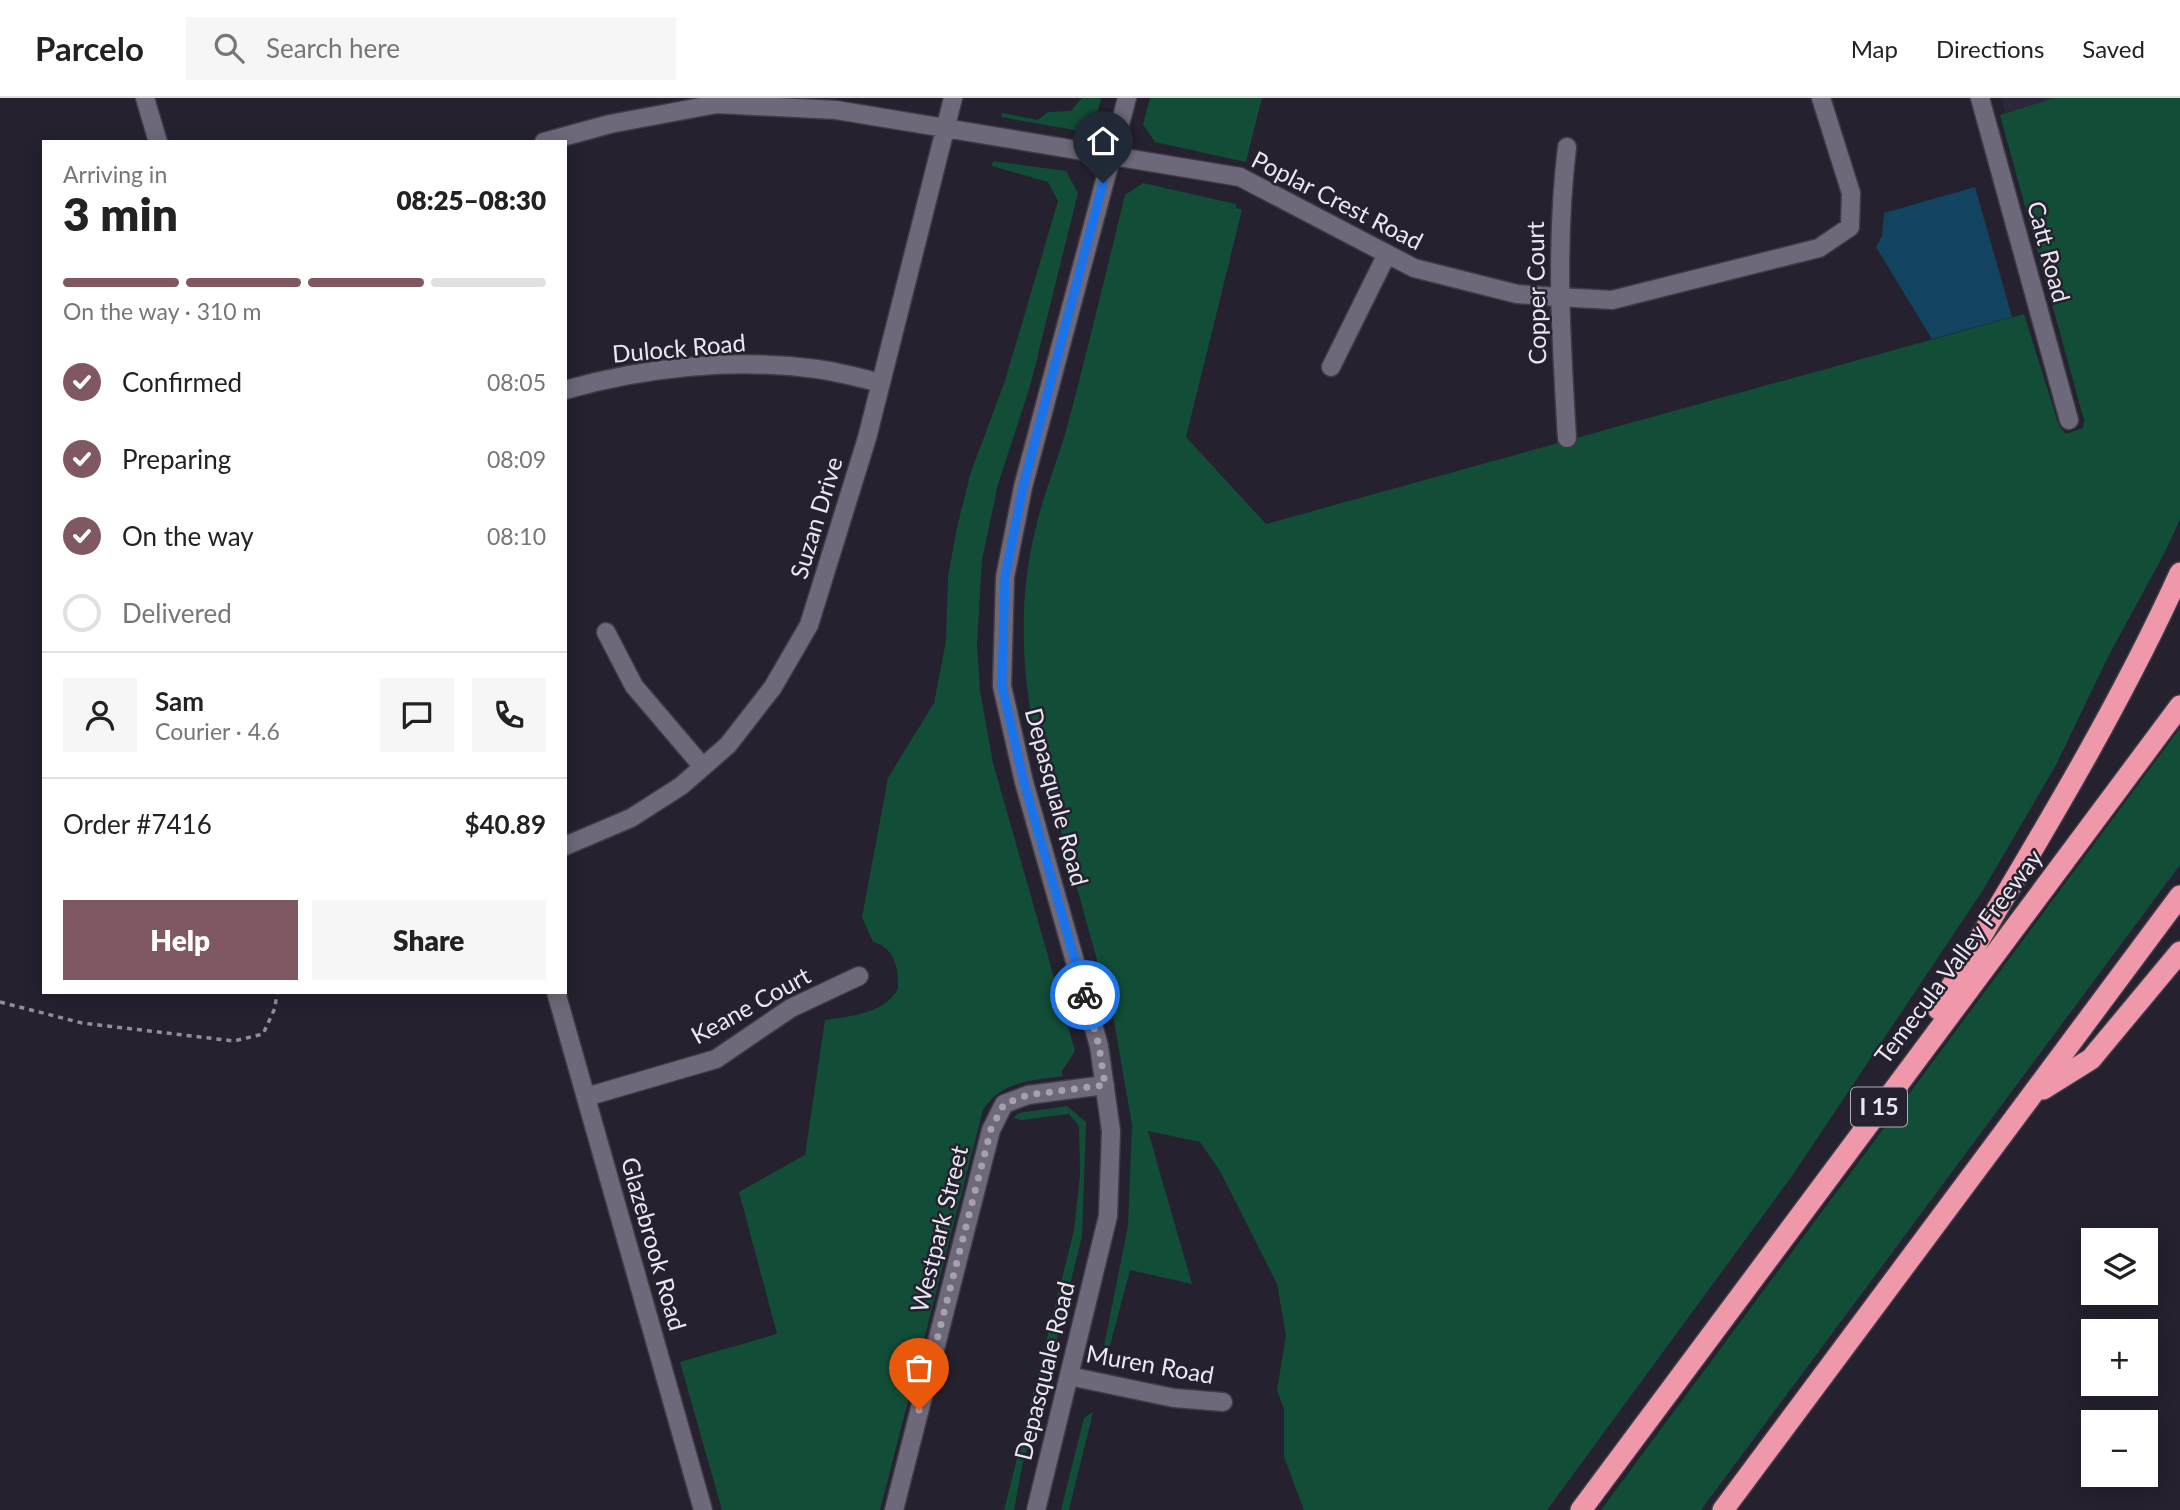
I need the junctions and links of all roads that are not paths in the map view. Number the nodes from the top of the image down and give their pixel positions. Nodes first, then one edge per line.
1 (145, 98) edge
2 (953, 98) edge
3 (1127, 98) edge
4 (1821, 98) edge
5 (1980, 98) edge
6 (945, 128) junction
7 (157, 140) edge
8 (551, 140) edge
9 (1567, 147) dead end
10 (1111, 155) junction
11 (1387, 254) junction
12 (1558, 297) junction
13 (1331, 367) dead end
14 (881, 383) junction
15 (567, 390) edge
16 (2069, 420) dead end
17 (1567, 438) dead end
18 (2180, 573) edge
19 (606, 632) dead end
20 (2180, 706) edge
21 (703, 767) junction
22 (567, 845) edge
23 (2180, 896) edge
24 (2180, 952) edge
25 (859, 976) dead end
26 (557, 994) edge
27 (1105, 1085) junction
28 (2033, 1096) junction
29 (586, 1097) junction
30 (1883, 1101) junction
31 (1069, 1376) junction
32 (1223, 1402) dead end
33 (704, 1510) edge
34 (894, 1510) edge
35 (1036, 1510) edge
36 (1581, 1510) edge
37 (1723, 1510) edge

1 - 7 street
2 - 6 street, Suzan Drive
3 - 10 street, Depasquale Road
4 - 12 street, Poplar Crest Road
5 - 16 street, Catt Road
6 - 8 street, Poplar Crest Road
6 - 10 street, Poplar Crest Road
6 - 14 street, Suzan Drive
9 - 12 street, Copper Court
10 - 11 street, Poplar Crest Road
10 - 27 street, Depasquale Road
11 - 12 street, Poplar Crest Road
11 - 13 street
12 - 17 street, Copper Court
14 - 15 street, Dulock Road
14 - 21 street, Suzan Drive
18 - 30 highway
19 - 21 street
20 - 30 highway, Temecula Valley Freeway / I 15
21 - 22 street, Suzan Drive
23 - 28 highway
24 - 28 highway
25 - 29 street, Keane Court
26 - 29 street, Glazebrook Road
27 - 31 street, Depasquale Road
27 - 34 street, Westpark Street
28 - 37 highway
29 - 33 street, Glazebrook Road
30 - 36 highway, Temecula Valley Freeway / I 15
31 - 32 street, Muren Road
31 - 35 street, Depasquale Road

